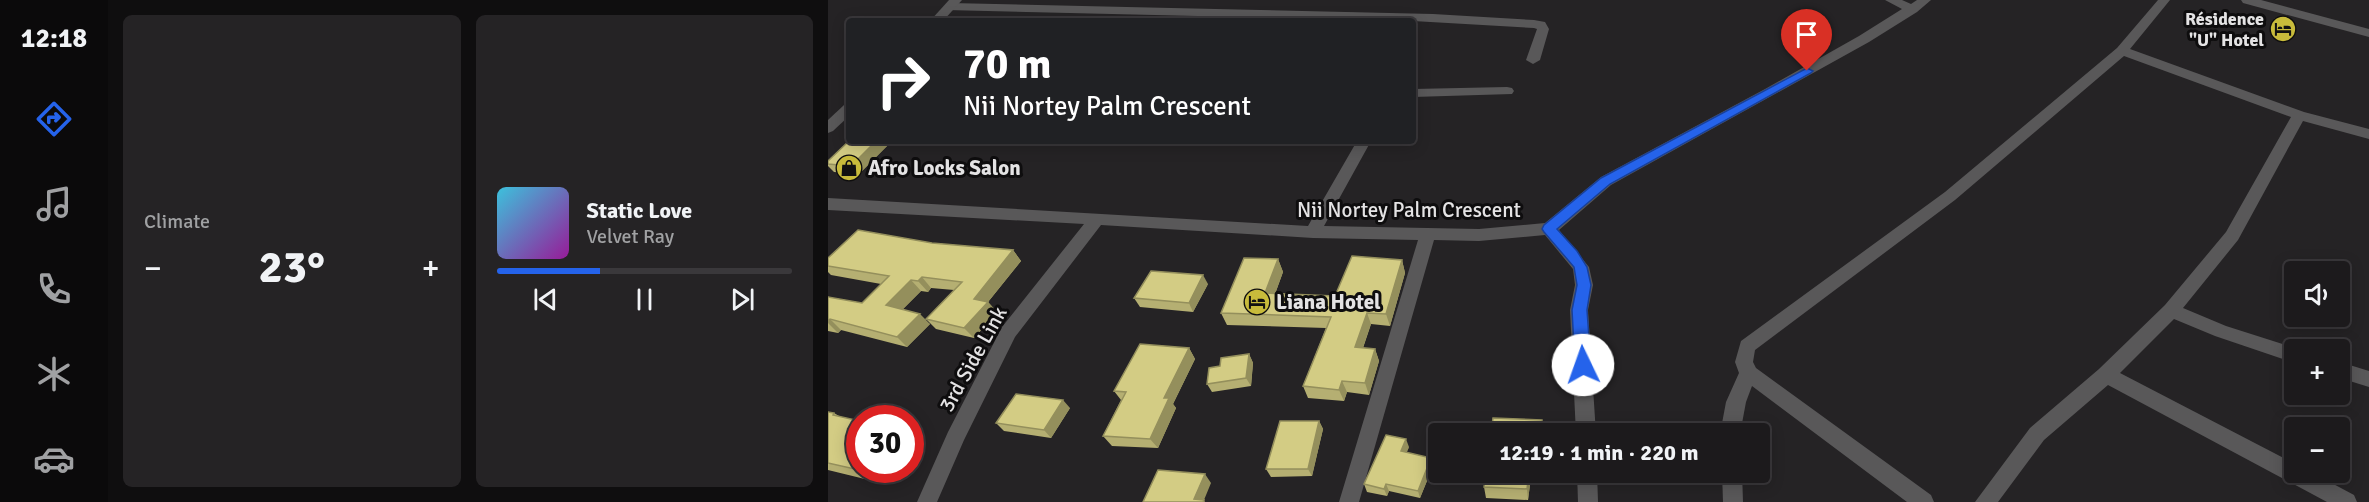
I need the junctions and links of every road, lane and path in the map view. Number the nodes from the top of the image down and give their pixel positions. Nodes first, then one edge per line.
1 (1891, 0) edge
2 (2164, 0) edge
3 (2247, 0) edge
4 (953, 4) edge
5 (1919, 4) edge
6 (2285, 5) edge
7 (939, 18) edge
8 (2369, 33) edge
9 (2122, 51) junction
10 (1533, 60) dead end
11 (1507, 91) dead end
12 (1416, 93) edge
13 (846, 111) edge
14 (2299, 116) junction
15 (828, 128) edge
16 (2369, 134) edge
17 (1362, 144) edge
18 (828, 204) edge
19 (1097, 219) junction
20 (1549, 229) junction
21 (1312, 232) junction
22 (1428, 233) junction
23 (2171, 310) junction
24 (2284, 351) edge
25 (1748, 373) junction
26 (2350, 373) edge
27 (2106, 375) junction
28 (2369, 379) edge
29 (1586, 423) edge
30 (1732, 423) edge
31 (1587, 483) edge
32 (1733, 483) edge
33 (927, 502) edge
34 (1349, 502) edge
35 (1588, 502) edge
36 (1734, 502) edge
37 (1924, 502) edge
38 (1985, 502) edge
39 (2347, 502) edge

1 - 5 street
2 - 9 street
3 - 6 street
4 - 7 street
4 - 10 street
5 - 20 street, Nii Nortey Palm Crescent
6 - 8 street
9 - 14 street
9 - 25 street
11 - 12 street
13 - 15 street
14 - 16 street
14 - 23 street
17 - 21 street
18 - 19 street, Nii Nortey Palm Crescent
19 - 21 street, Nii Nortey Palm Crescent
19 - 33 street, 3rd Side Link
20 - 22 street, Nii Nortey Palm Crescent
20 - 29 street
21 - 22 street, Nii Nortey Palm Crescent
22 - 34 street
23 - 24 street
23 - 27 street
25 - 30 street
25 - 37 street
26 - 28 street
27 - 38 street
27 - 39 street
31 - 35 street
32 - 36 street

